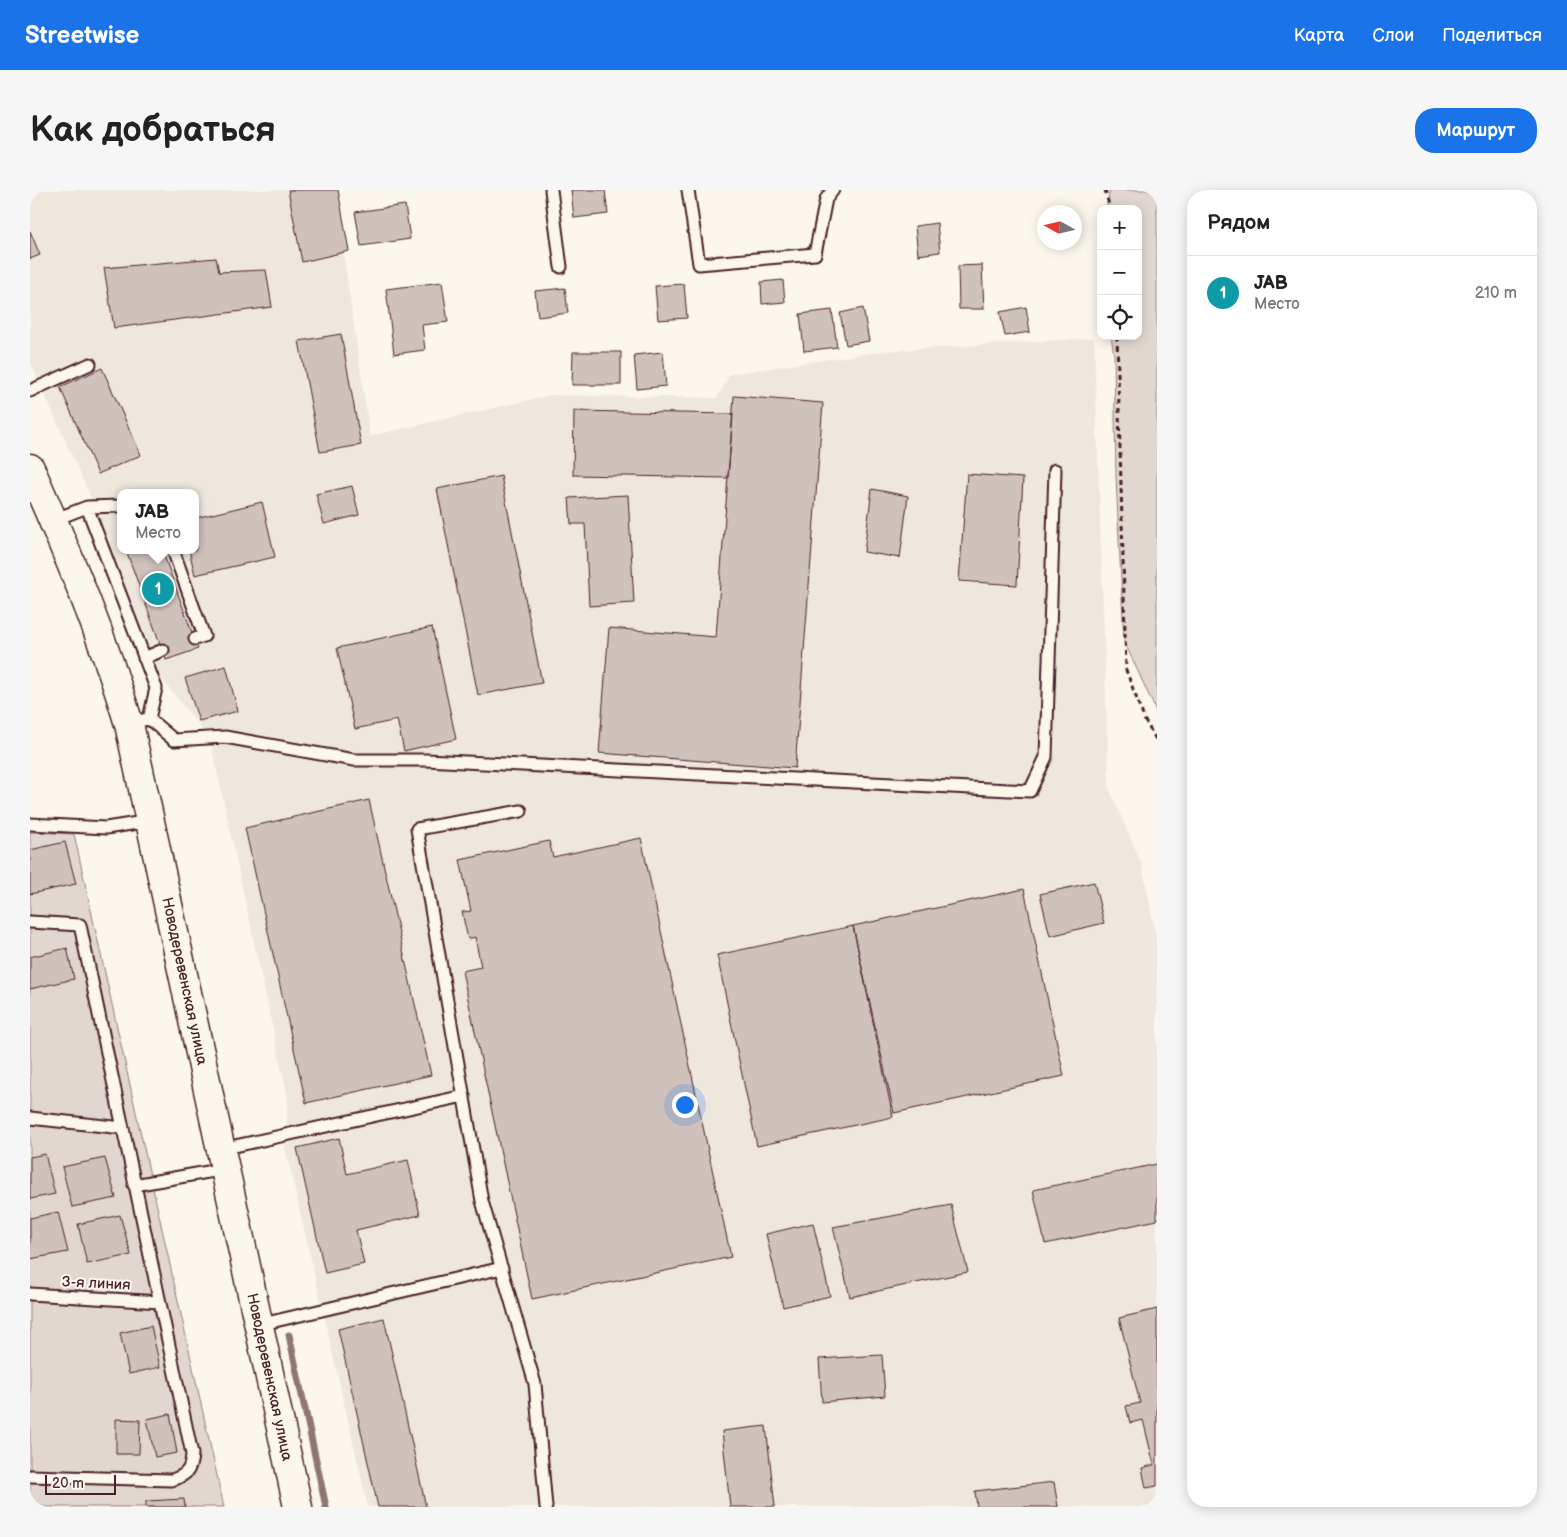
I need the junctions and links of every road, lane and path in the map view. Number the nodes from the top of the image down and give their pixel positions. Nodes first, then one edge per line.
1 (551, 190) edge
2 (688, 190) edge
3 (833, 190) edge
4 (1105, 190) edge
5 (1109, 205) edge
6 (560, 267) dead end
7 (1117, 340) edge
8 (90, 364) dead end
9 (30, 391) edge
10 (30, 468) edge
11 (1055, 470) dead end
12 (117, 506) edge
13 (87, 507) junction
14 (53, 520) junction
15 (174, 554) edge
16 (194, 639) dead end
17 (163, 650) dead end
18 (144, 658) junction
19 (139, 721) junction
20 (1151, 730) junction
21 (1157, 730) edge
22 (1157, 741) edge
23 (521, 811) dead end
24 (151, 820) junction
25 (30, 824) edge
26 (30, 922) edge
27 (464, 1096) junction
28 (30, 1118) edge
29 (122, 1128) junction
30 (223, 1159) junction
31 (134, 1185) junction
32 (502, 1268) junction
33 (30, 1294) edge
34 (160, 1302) junction
35 (258, 1325) junction
36 (30, 1476) edge
37 (298, 1507) edge
38 (546, 1507) edge

1 - 6 lane
2 - 3 lane
4 - 5 path
7 - 20 path
8 - 9 lane
10 - 14 main road, Новодеревенская улица
11 - 19 lane
12 - 13 lane
13 - 14 lane
13 - 18 lane
14 - 19 main road, Новодеревенская улица
15 - 16 lane
17 - 18 lane
18 - 19 lane
19 - 24 main road, Новодеревенская улица
20 - 21 path
20 - 22 path
23 - 27 lane
24 - 25 lane
24 - 30 main road, Новодеревенская улица
26 - 29 lane
27 - 30 lane
27 - 32 lane
28 - 29 lane
29 - 31 lane
30 - 31 lane
30 - 35 main road, Новодеревенская улица
31 - 34 lane
32 - 35 lane
32 - 38 lane
33 - 34 lane, 3-я линия
34 - 36 lane
35 - 37 main road, Новодеревенская улица

